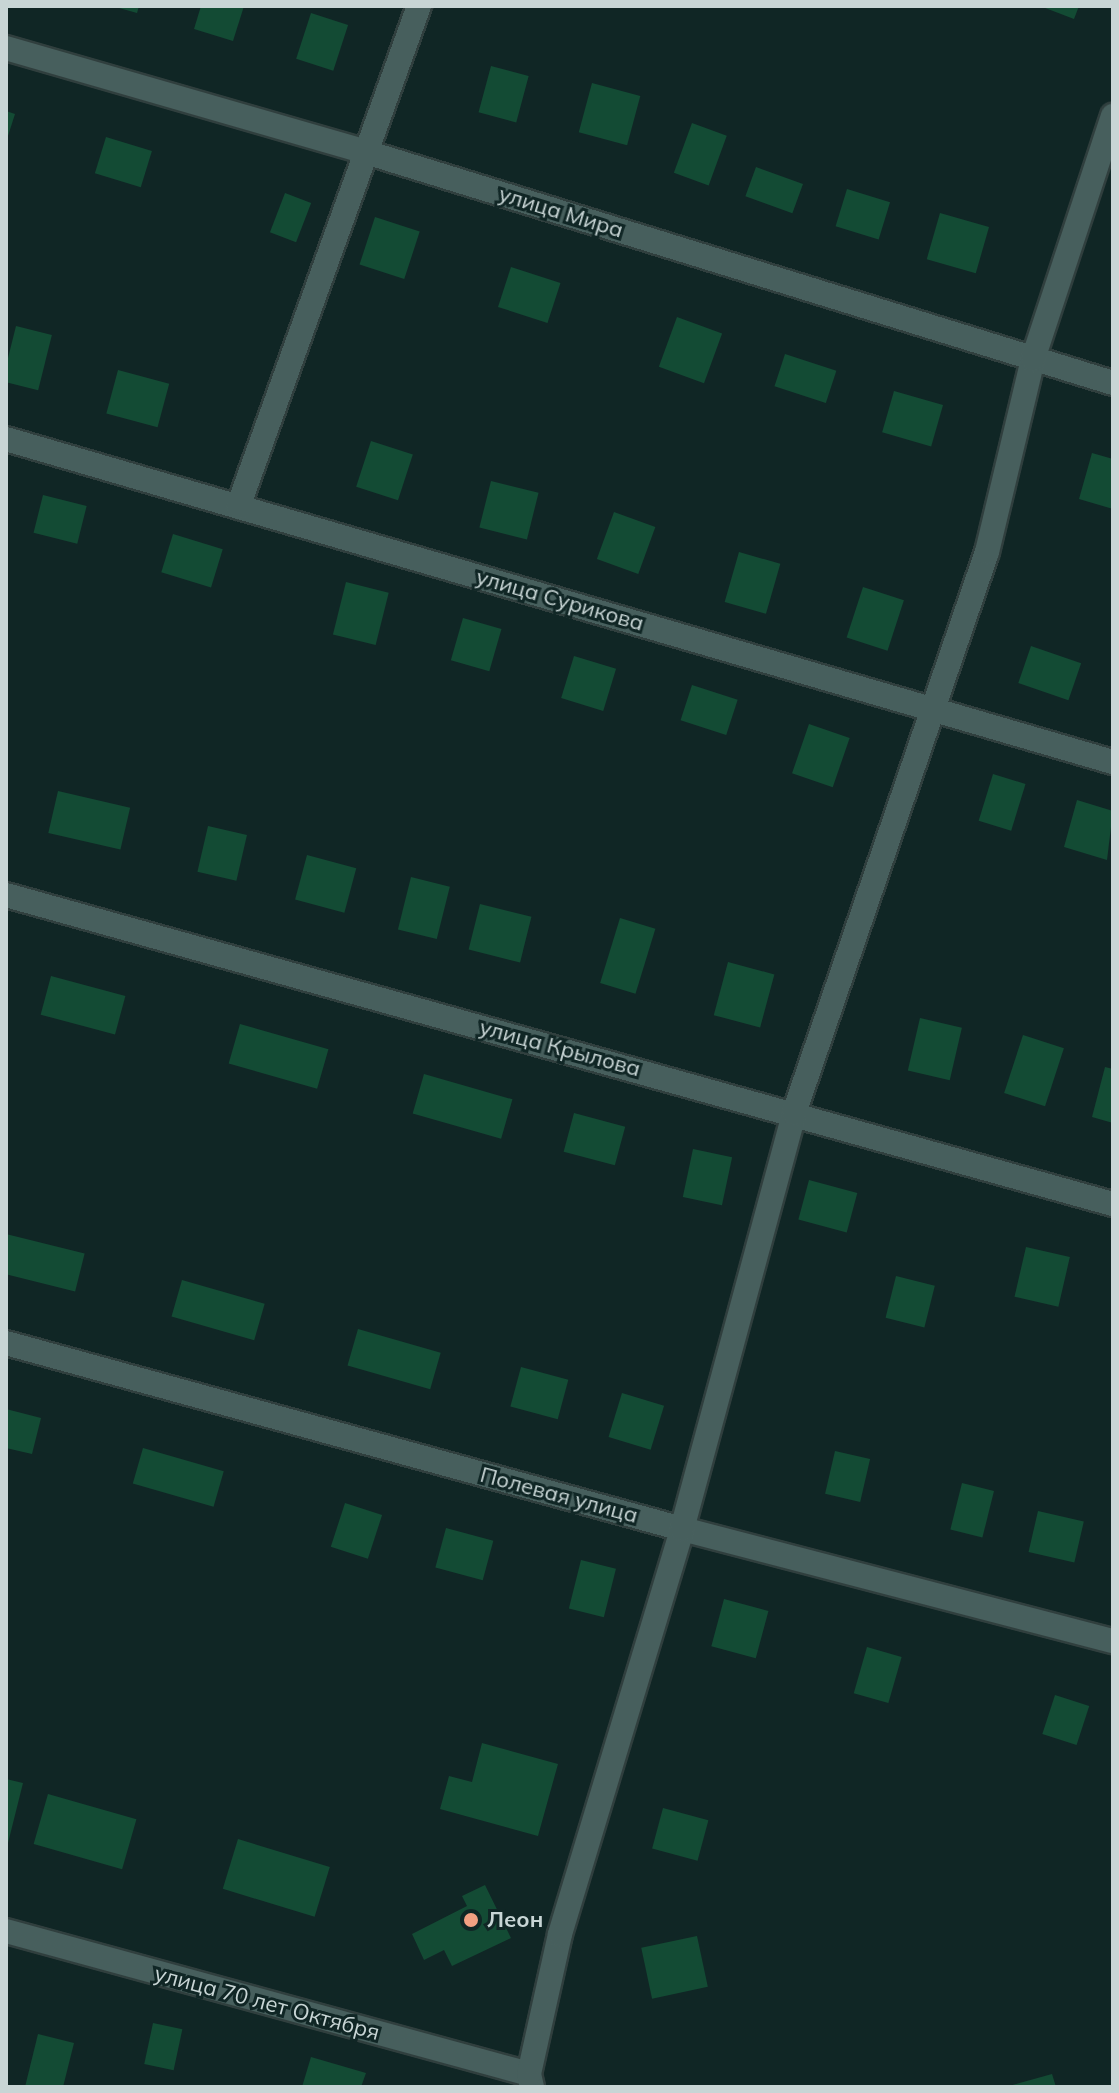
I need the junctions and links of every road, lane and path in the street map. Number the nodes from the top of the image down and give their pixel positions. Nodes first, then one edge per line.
1 (419, 6) edge
2 (6, 48) edge
3 (1113, 116) edge
4 (369, 153) junction
5 (1033, 359) junction
6 (1113, 383) edge
7 (6, 439) edge
8 (238, 507) junction
9 (930, 707) junction
10 (1113, 762) edge
11 (6, 895) edge
12 (794, 1113) junction
13 (1113, 1204) edge
14 (6, 1343) edge
15 (682, 1529) junction
16 (1113, 1641) edge
17 (6, 1931) edge
18 (532, 2083) edge

1 - 4 street
2 - 4 street, улица Мира
3 - 5 street
4 - 5 street, улица Мира
4 - 8 street
5 - 6 street, улица Мира
5 - 9 street
7 - 8 street, улица Сурикова
8 - 9 street, улица Сурикова
9 - 10 street, улица Сурикова
9 - 12 street
11 - 12 street, улица Крылова
12 - 13 street, улица Крылова
12 - 15 street
14 - 15 street, Полевая улица
15 - 16 street, Полевая улица
15 - 18 street
17 - 18 street, улица 70 лет Октября

